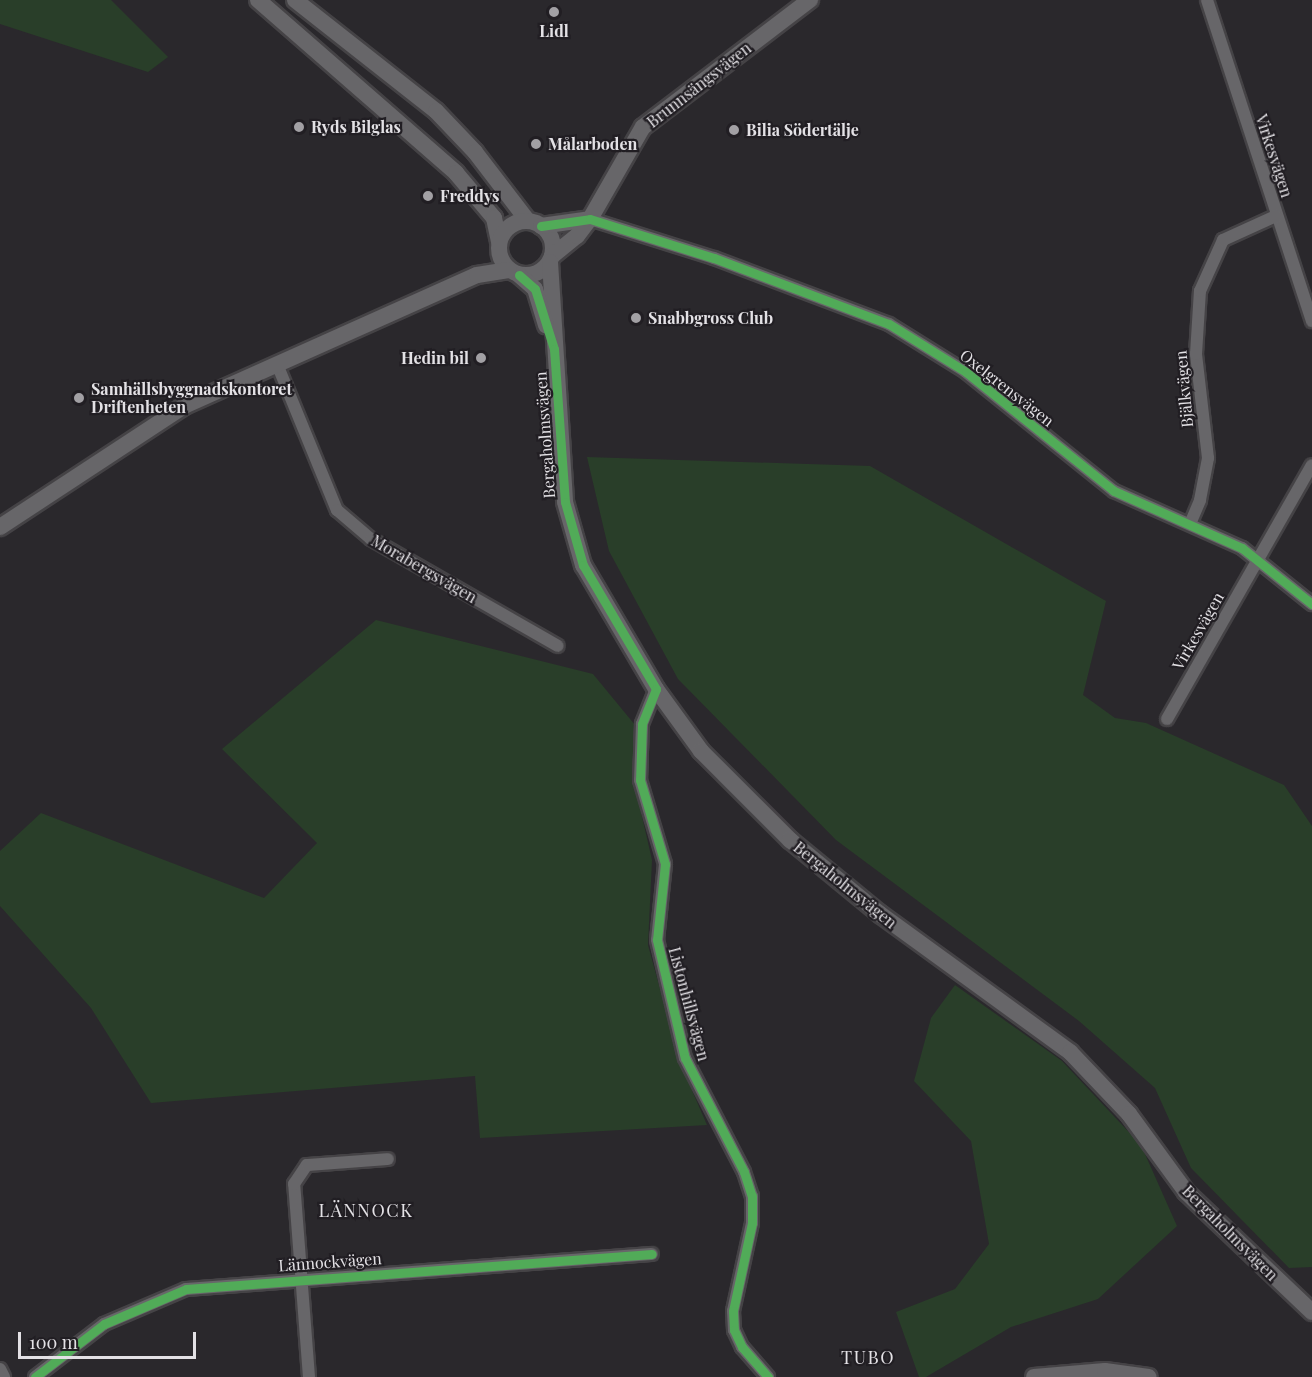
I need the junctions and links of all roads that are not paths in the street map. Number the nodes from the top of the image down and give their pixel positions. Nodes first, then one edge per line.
1 (258, 0) edge
2 (296, 0) edge
3 (810, 0) edge
4 (1207, 0) edge
5 (1276, 216) junction
6 (590, 219) junction
7 (535, 223) junction
8 (498, 245) junction
9 (551, 259) junction
10 (514, 272) junction
11 (477, 275) junction
12 (1312, 321) edge
13 (554, 349) junction
14 (278, 364) junction
15 (1312, 465) edge
16 (1190, 524) junction
17 (0, 527) edge
18 (1257, 560) junction
19 (1312, 604) edge
20 (558, 646) dead end
21 (656, 689) junction
22 (1167, 719) dead end
23 (388, 1159) dead end
24 (652, 1254) dead end
25 (300, 1279) junction
26 (1312, 1312) edge
27 (0, 1369) edge
28 (4, 1377) edge
29 (35, 1377) edge
30 (309, 1377) edge
31 (768, 1377) edge
32 (1034, 1377) edge
33 (1149, 1377) edge

1 - 8 main road
2 - 7 main road
3 - 6 main road, Brunnsängsvägen
4 - 5 street, Virkesvägen
5 - 12 street, Virkesvägen
5 - 16 street, Bjälkvägen
6 - 7 main road
6 - 9 main road, Brunnsängsvägen
6 - 16 street, Oxelgrensvägen
7 - 8 main road
7 - 9 main road
8 - 10 main road
8 - 11 main road
9 - 10 main road
9 - 13 main road, Bergaholmsvägen
10 - 11 main road
10 - 13 main road, Bergaholmsvägen
11 - 14 main road
13 - 21 main road, Bergaholmsvägen
14 - 17 main road
14 - 20 street, Morabergsvägen
15 - 18 street, Virkesvägen
16 - 18 street, Oxelgrensvägen
18 - 19 street, Oxelgrensvägen
18 - 22 street, Virkesvägen
21 - 26 main road, Bergaholmsvägen
21 - 31 street, Listonhillsvägen
23 - 25 street, Lännockvägen
24 - 25 street, Lännockvägen
25 - 29 street, Lännockvägen
25 - 30 street, Lännockvägen
27 - 28 street
32 - 33 main road

